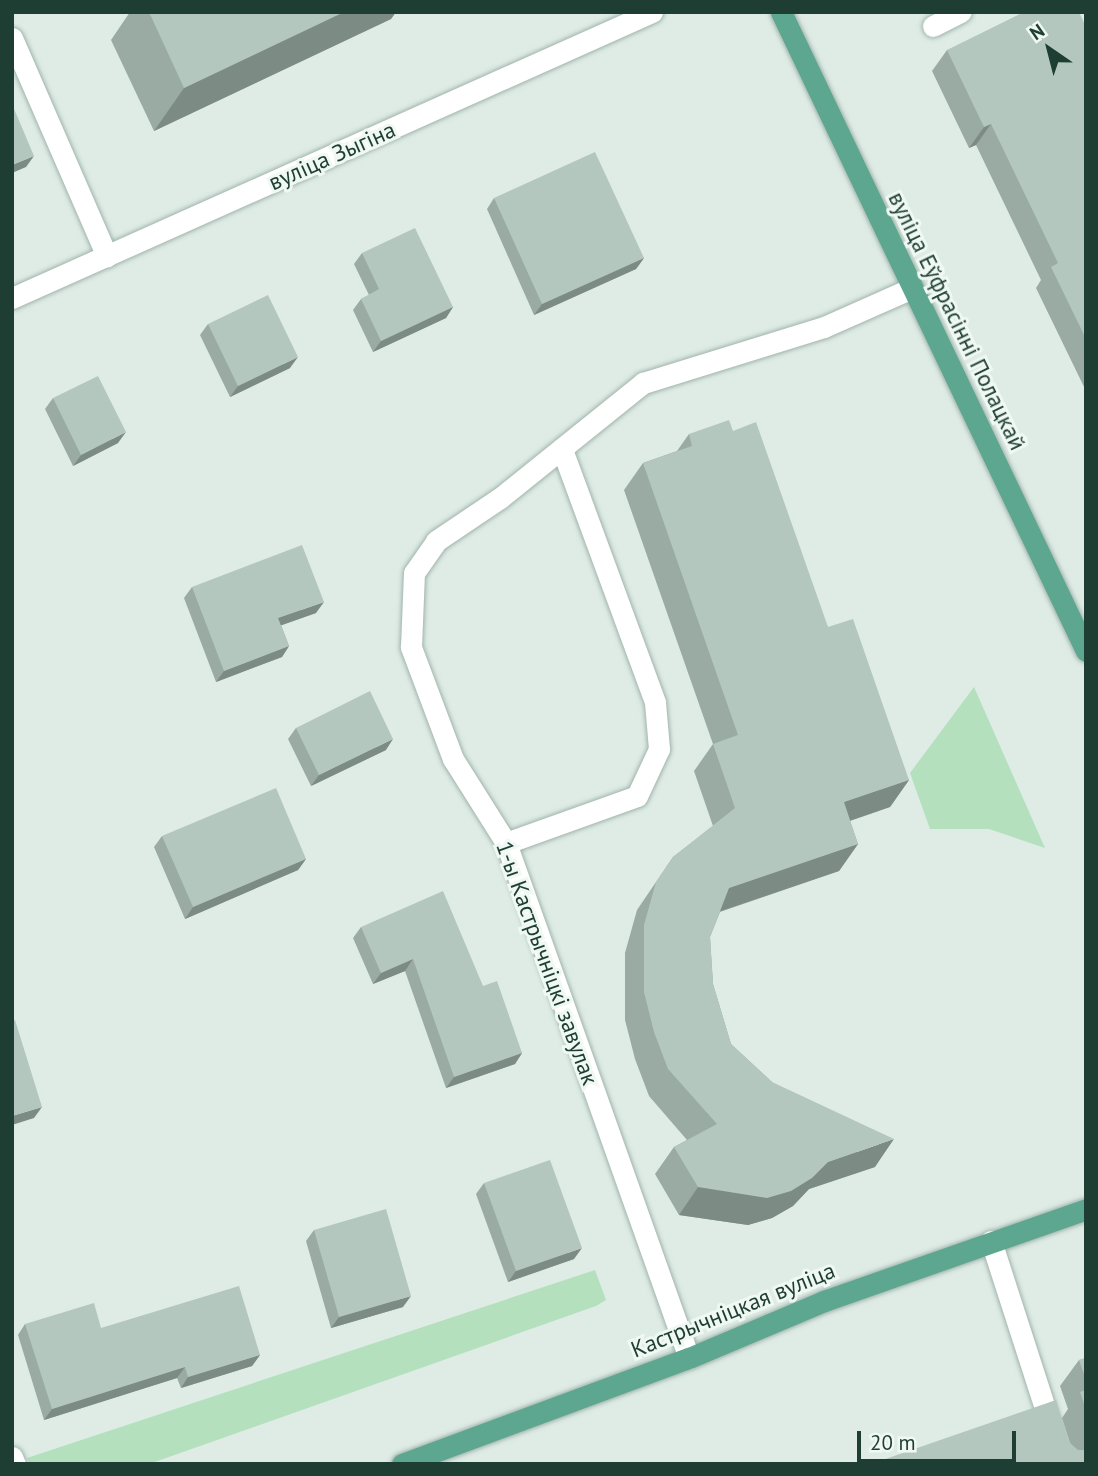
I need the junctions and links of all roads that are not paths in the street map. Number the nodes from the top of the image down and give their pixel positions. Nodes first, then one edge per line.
1 (652, 12) edge
2 (781, 12) edge
3 (961, 12) edge
4 (933, 26) dead end
5 (12, 38) edge
6 (107, 256) junction
7 (912, 288) junction
8 (12, 298) edge
9 (562, 449) junction
10 (1086, 651) edge
11 (506, 843) junction
12 (1086, 1209) edge
13 (990, 1241) junction
14 (689, 1358) junction
15 (12, 1457) edge
16 (15, 1464) edge
17 (402, 1464) edge
18 (1063, 1464) edge

1 - 6 street, вуліца Зыгіна
2 - 7 main road, вуліца Еўфрасінні Полацкай
3 - 4 street
5 - 6 street
6 - 8 street, вуліца Зыгіна
7 - 9 street
7 - 10 main road, вуліца Еўфрасінні Полацкай
9 - 11 street, 1-ы Кастрычніцкі завулак
9 - 11 street
11 - 14 street, 1-ы Кастрычніцкі завулак
12 - 13 main road, Кастрычніцкая вуліца
13 - 14 main road, Кастрычніцкая вуліца
13 - 18 street
14 - 17 main road, Кастрычніцкая вуліца
15 - 16 street

